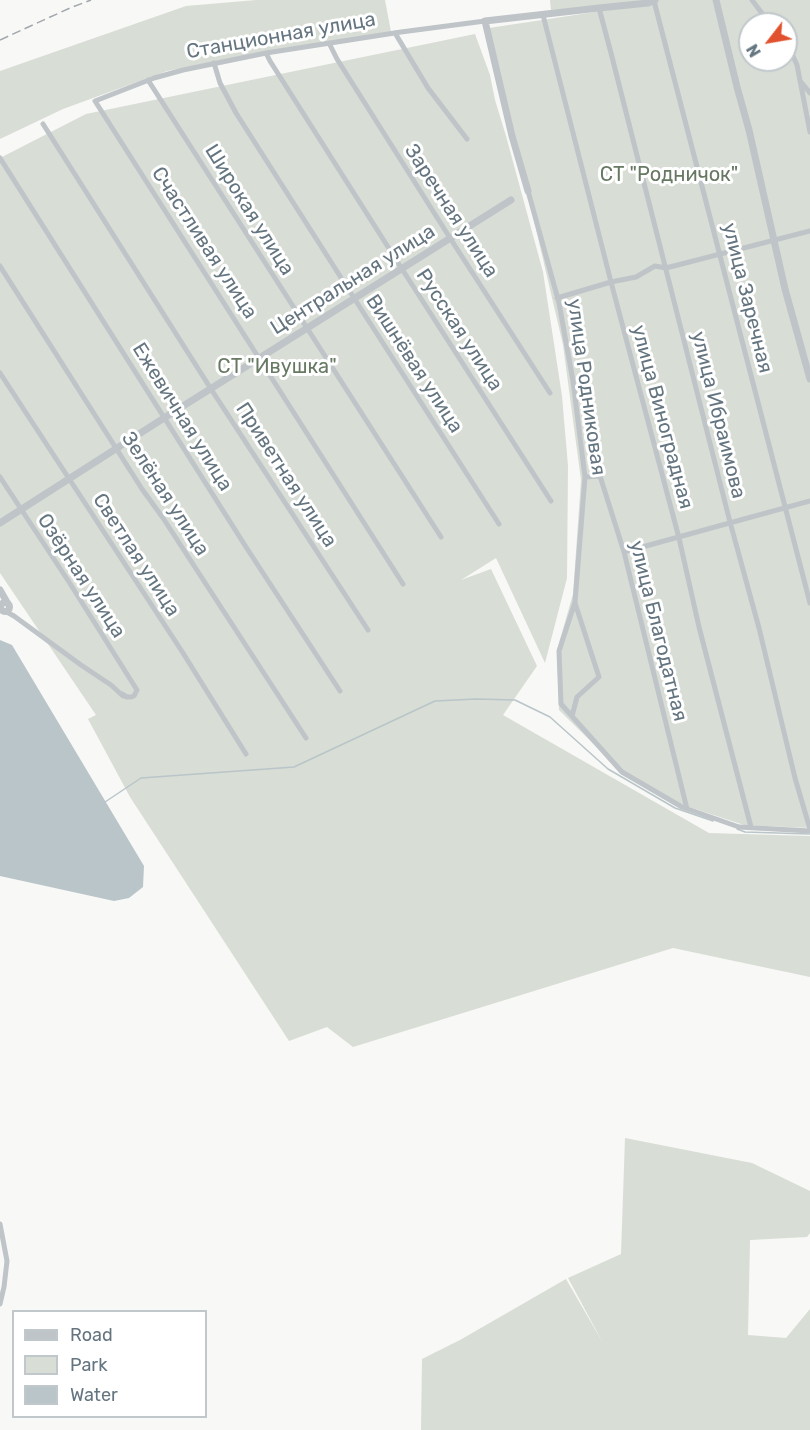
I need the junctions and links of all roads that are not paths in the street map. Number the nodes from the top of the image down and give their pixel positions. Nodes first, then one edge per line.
1 (716, 0) edge
2 (655, 1) edge
3 (598, 8) junction
4 (543, 15) junction
5 (485, 21) junction
6 (395, 33) junction
7 (329, 43) junction
8 (266, 52) junction
9 (214, 63) junction
10 (798, 70) edge
11 (148, 80) junction
12 (800, 81) junction
13 (810, 93) edge
14 (94, 101) joint
15 (42, 124) dead end
16 (810, 132) edge
17 (467, 139) dead end
18 (0, 159) edge
19 (528, 191) joint
20 (511, 200) dead end
21 (810, 231) edge
22 (450, 238) junction
23 (775, 240) junction
24 (720, 254) junction
25 (0, 266) edge
26 (666, 268) junction
27 (402, 269) junction
28 (611, 282) junction
29 (354, 298) junction
30 (557, 298) junction
31 (306, 328) junction
32 (260, 358) junction
33 (0, 373) edge
34 (810, 378) edge
35 (211, 388) junction
36 (550, 393) dead end
37 (164, 418) junction
38 (116, 448) junction
39 (0, 477) edge
40 (585, 477) junction
41 (68, 479) junction
42 (551, 501) dead end
43 (810, 501) edge
44 (785, 507) junction
45 (21, 510) junction
46 (730, 522) junction
47 (0, 523) edge
48 (499, 524) dead end
49 (441, 537) dead end
50 (679, 538) junction
51 (624, 552) junction
52 (403, 584) dead end
53 (0, 590) edge
54 (575, 602) junction
55 (810, 603) edge
56 (3, 607) edge
57 (368, 630) dead end
58 (340, 691) dead end
59 (122, 694) junction
60 (125, 700) dead end
61 (572, 716) junction
62 (306, 738) dead end
63 (246, 754) dead end
64 (687, 809) junction
65 (751, 827) junction
66 (810, 830) edge
67 (0, 1224) edge
68 (0, 1304) edge

1 - 23 street
2 - 3 street, Станционная улица
2 - 24 street, улица Заречная
3 - 4 street, Станционная улица
3 - 26 street, улица Ибраимова
4 - 5 street, Станционная улица
4 - 28 street, улица Виноградная
5 - 6 street, Станционная улица
5 - 19 street, улица Родниковая
6 - 7 street, Станционная улица
6 - 17 street
7 - 8 street, Станционная улица
7 - 22 street, Заречная улица
8 - 9 street, Станционная улица
8 - 27 street, Русская улица
9 - 11 street, Станционная улица
9 - 29 street, Вишнёвая улица
10 - 12 street
11 - 14 street, Станционная улица
11 - 31 street, Широкая улица
12 - 13 street
12 - 16 street
14 - 32 street, Счастливая улица
15 - 35 street, Приветная улица
18 - 37 street, Ежевичная улица
19 - 30 street, улица Родниковая
20 - 22 street, Центральная улица
21 - 23 street
22 - 27 street, Центральная улица
22 - 36 street, Заречная улица
23 - 24 street
23 - 34 street
24 - 26 street
24 - 44 street, улица Заречная
25 - 38 street, Зелёная улица
26 - 28 street
26 - 46 street, улица Ибраимова
27 - 29 street, Центральная улица
27 - 42 street, Русская улица
28 - 30 street
28 - 50 street, улица Виноградная
29 - 31 street, Центральная улица
29 - 48 street, Вишнёвая улица
30 - 40 street, улица Родниковая
31 - 32 street, Центральная улица
31 - 49 street, Широкая улица
32 - 35 street, Центральная улица
32 - 52 street, Счастливая улица
33 - 41 street, Светлая улица
35 - 37 street, Центральная улица
35 - 57 street, Приветная улица
37 - 38 street, Центральная улица
37 - 58 street, Ежевичная улица
38 - 41 street, Центральная улица
38 - 62 street, Зелёная улица
39 - 45 street, Озёрная улица
40 - 51 street, улица Благодатная
40 - 54 street, улица Родниковая
41 - 45 street, Центральная улица
41 - 63 street, Светлая улица
43 - 44 street
44 - 46 street
44 - 55 street, улица Заречная
45 - 47 street, Центральная улица
45 - 59 street, Озёрная улица
46 - 50 street
46 - 66 street, улица Ибраимова
50 - 51 street
50 - 65 street, улица Виноградная
51 - 64 street, улица Благодатная
53 - 56 street
54 - 61 street, улица Родниковая
54 - 61 street
56 - 59 street
59 - 60 street
61 - 64 street, улица Родниковая
64 - 65 street, улица Родниковая
65 - 66 street, улица Родниковая
67 - 68 street

